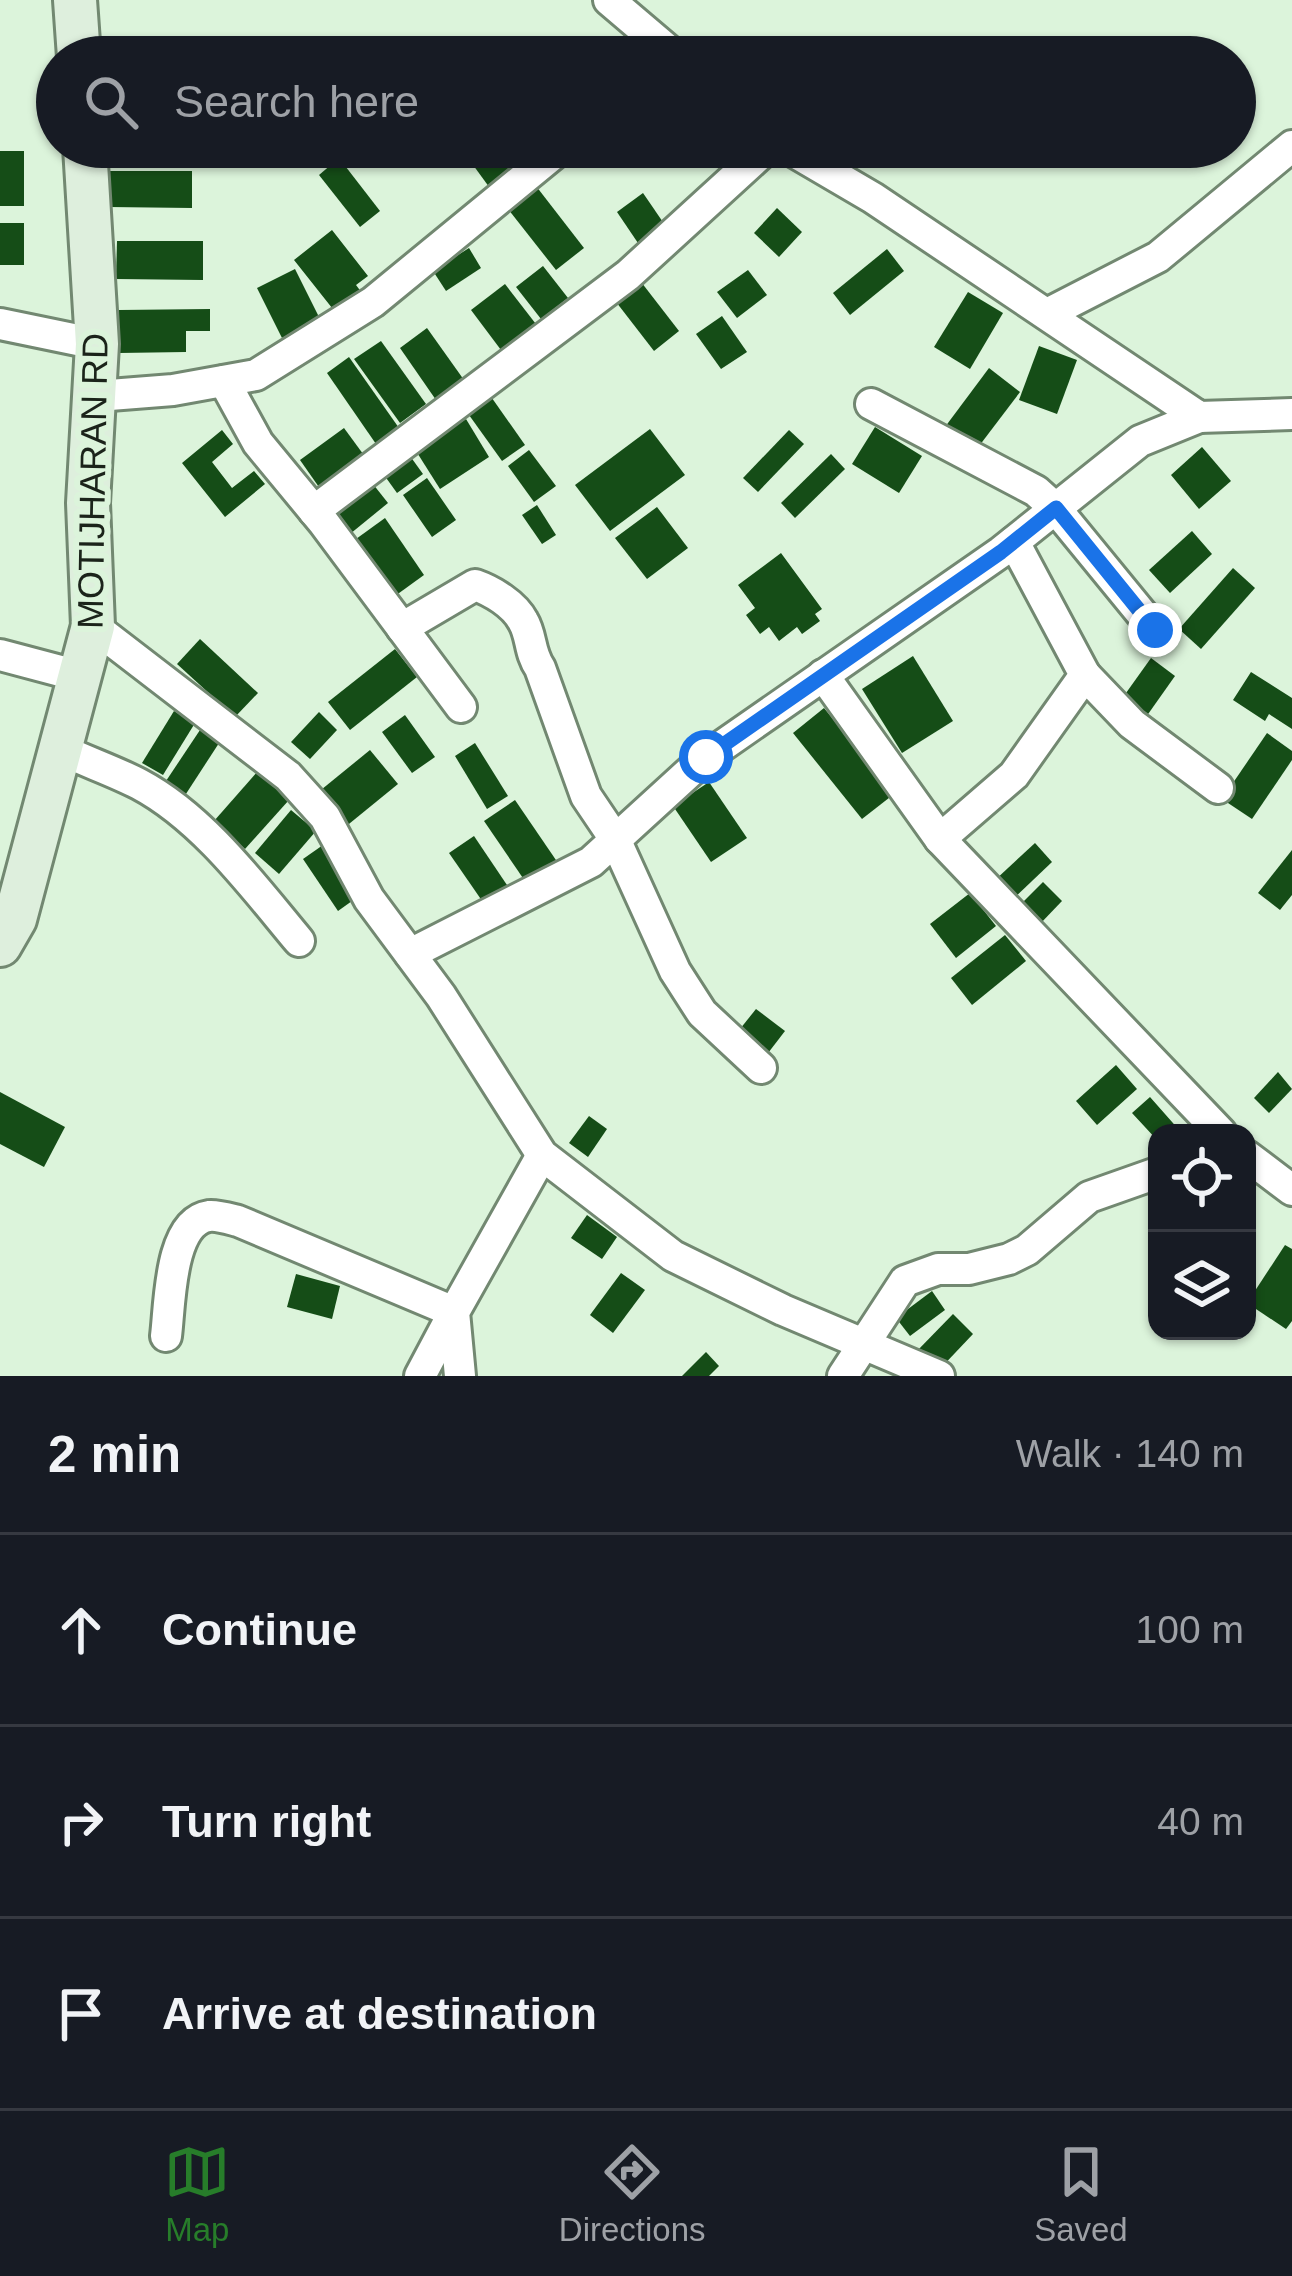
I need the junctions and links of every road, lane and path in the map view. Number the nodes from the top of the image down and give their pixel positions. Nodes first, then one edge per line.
1 (609, 0) edge
2 (70, 3) edge
3 (76, 36) edge
4 (646, 36) edge
5 (1292, 146) edge
6 (86, 168) edge
7 (537, 168) edge
8 (745, 168) edge
9 (822, 168) edge
10 (1047, 314) junction
11 (0, 324) edge
12 (97, 344) junction
13 (224, 381) junction
14 (97, 396) junction
15 (872, 404) dead end
16 (1292, 414) edge
17 (1198, 417) junction
18 (1056, 508) junction
19 (314, 511) junction
20 (1014, 542) junction
21 (93, 626) junction
22 (402, 628) junction
23 (1155, 630) dead end
24 (0, 655) edge
25 (823, 675) junction
26 (1085, 675) junction
27 (82, 677) junction
28 (461, 706) dead end
29 (62, 750) junction
30 (1218, 788) dead end
31 (940, 838) junction
32 (615, 839) junction
33 (5, 926) edge
34 (299, 941) dead end
35 (410, 954) junction
36 (760, 1068) dead end
37 (1211, 1124) edge
38 (542, 1155) junction
39 (1256, 1163) edge
40 (1148, 1176) edge
41 (1292, 1190) edge
42 (454, 1312) junction
43 (166, 1336) dead end
44 (867, 1343) junction
45 (420, 1376) edge
46 (460, 1376) edge
47 (843, 1376) edge
48 (939, 1376) edge

1 - 4 street
2 - 3 main road
5 - 10 street
6 - 12 main road, MOTIJHARAN RD
7 - 13 street
8 - 19 street
9 - 10 street
10 - 17 street
11 - 12 street
12 - 14 main road, MOTIJHARAN RD
13 - 14 street
13 - 19 street
14 - 21 main road, MOTIJHARAN RD
15 - 18 street
16 - 17 street
17 - 18 street
18 - 20 street
18 - 23 street
19 - 22 street
20 - 25 street
20 - 26 street
21 - 27 main road, MOTIJHARAN RD
21 - 35 street
22 - 28 street
22 - 32 street
24 - 27 street
25 - 31 street
25 - 32 street
26 - 30 street
26 - 31 street
27 - 29 main road, MOTIJHARAN RD
29 - 33 main road, MOTIJHARAN RD
29 - 34 street
31 - 37 street
32 - 35 street
32 - 36 street
35 - 38 street
38 - 42 street
38 - 44 street
39 - 41 street
40 - 44 street
42 - 43 street
42 - 45 street
42 - 46 street
44 - 47 street
44 - 48 street

